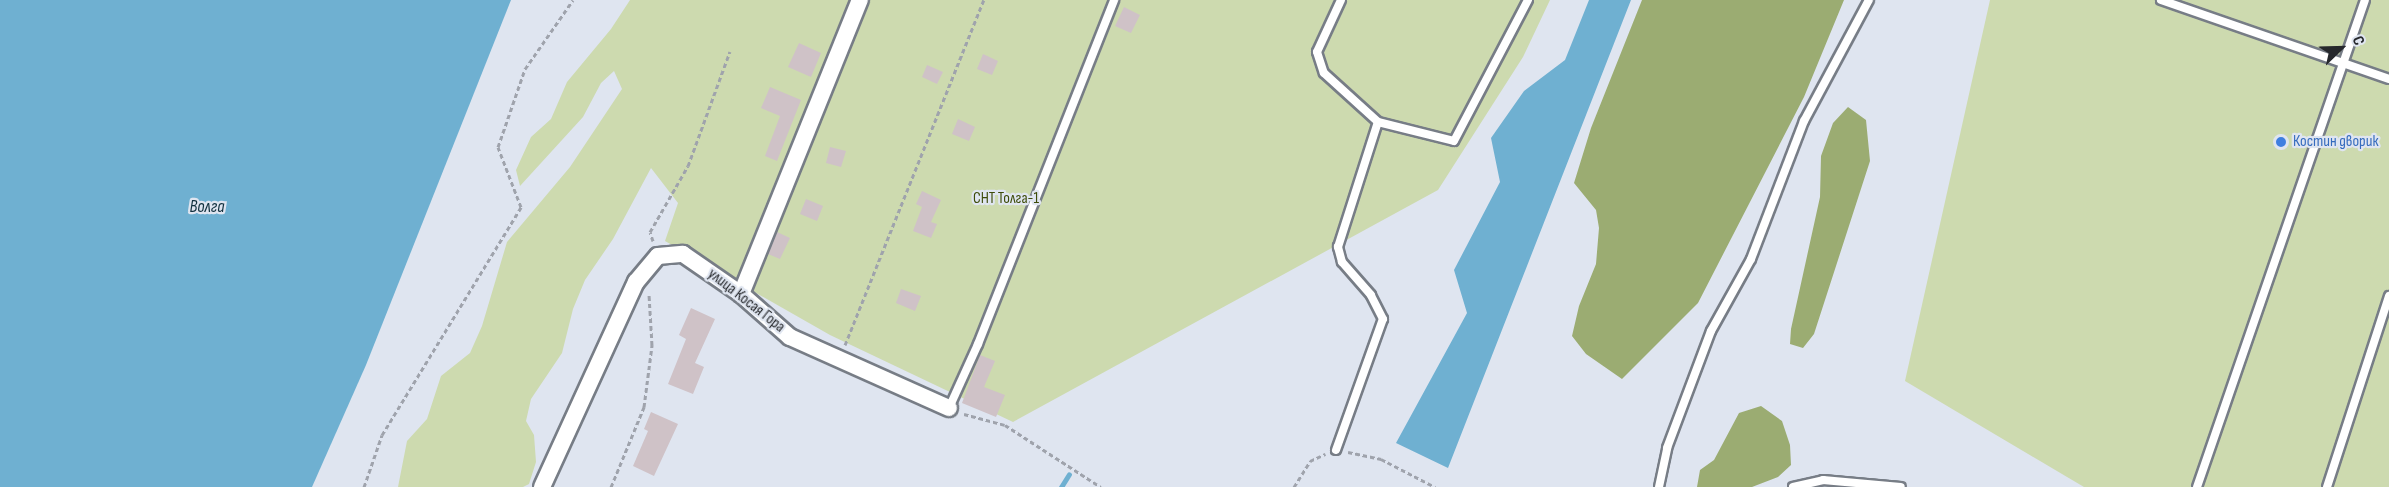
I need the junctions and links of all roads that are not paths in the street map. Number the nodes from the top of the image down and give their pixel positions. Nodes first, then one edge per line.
1 (860, 0) edge
2 (1114, 0) edge
3 (1341, 0) edge
4 (1528, 0) edge
5 (1869, 0) edge
6 (2162, 0) edge
7 (2365, 0) edge
8 (2344, 64) junction
9 (2389, 79) edge
10 (1378, 122) junction
11 (741, 294) junction
12 (2389, 296) edge
13 (949, 408) joint
14 (1336, 450) road end
15 (543, 487) edge
16 (1659, 487) edge
17 (1793, 487) edge
18 (1901, 487) edge
19 (2197, 487) edge
20 (2327, 487) edge

1 - 11 street
2 - 13 lane
3 - 10 lane
4 - 10 lane
5 - 16 lane
6 - 8 lane
7 - 8 lane
8 - 9 lane
8 - 19 lane
10 - 14 lane
11 - 13 street, улица Косая Гора
11 - 15 street, улица Косая Гора
12 - 20 lane
17 - 18 lane

